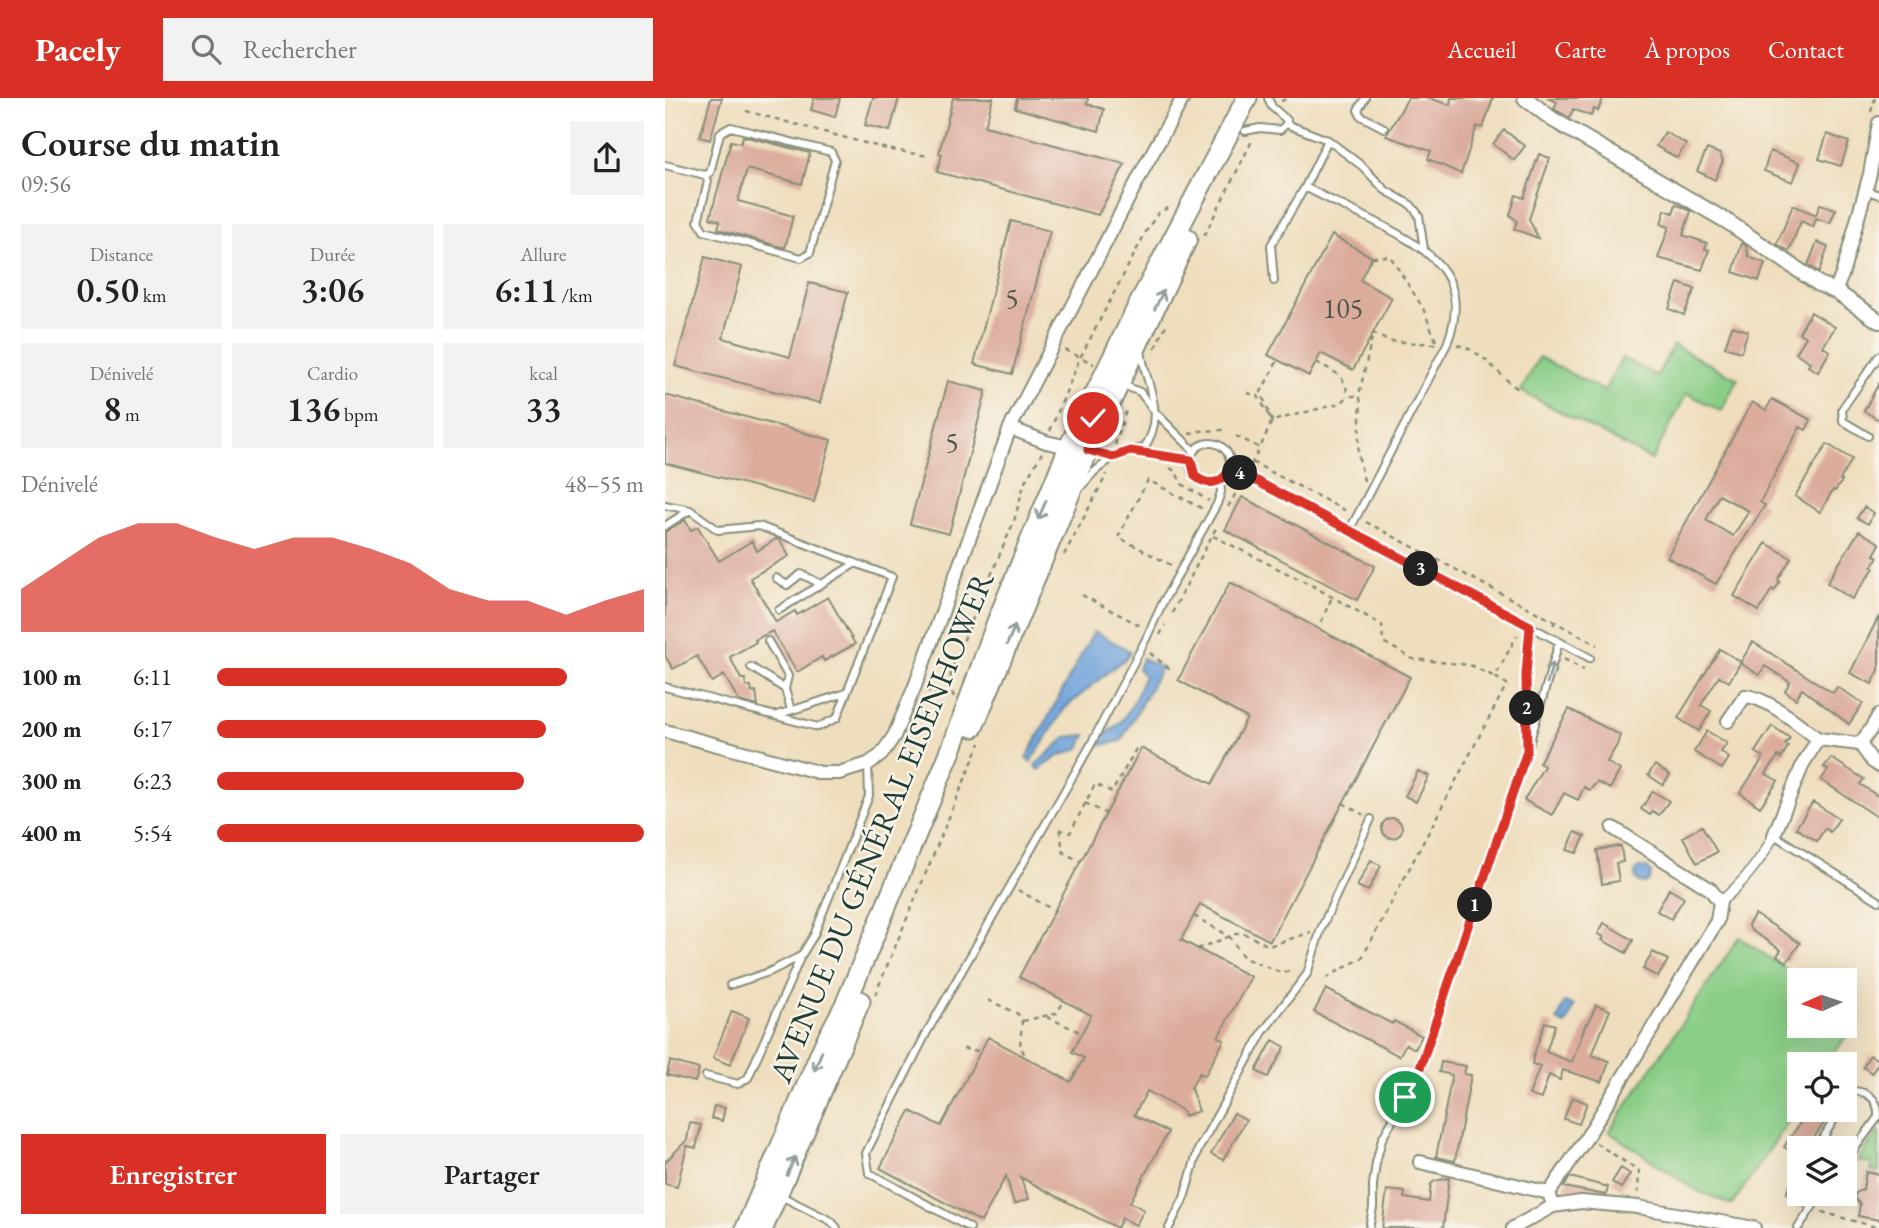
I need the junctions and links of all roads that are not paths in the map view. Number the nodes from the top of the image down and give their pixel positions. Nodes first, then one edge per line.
1 (1182, 98) edge
2 (1247, 98) edge
3 (1268, 98) edge
4 (1365, 98) edge
5 (1525, 98) edge
6 (1267, 103) edge
7 (1879, 122) edge
8 (1286, 124) junction
9 (1384, 128) dead end
10 (1252, 129) junction
11 (1328, 140) junction
12 (665, 165) edge
13 (705, 175) junction
14 (1305, 187) junction
15 (1865, 190) junction
16 (1879, 195) edge
17 (1424, 250) junction
18 (1274, 281) dead end
19 (1835, 291) junction
20 (1879, 321) edge
21 (1148, 343) junction
22 (1879, 356) edge
23 (1104, 389) junction
24 (1156, 413) junction
25 (1010, 428) junction
26 (1868, 436) dead end
27 (1079, 449) junction
28 (1130, 451) junction
29 (1194, 451) junction
30 (1113, 457) junction
31 (1191, 460) junction
32 (1229, 470) junction
33 (1220, 481) junction
34 (1070, 497) junction
35 (665, 505) edge
36 (690, 510) junction
37 (665, 526) edge
38 (1349, 531) junction
39 (856, 563) junction
40 (776, 578) dead end
41 (821, 584) junction
42 (779, 610) dead end
43 (1530, 626) junction
44 (768, 640) dead end
45 (1559, 642) junction
46 (1590, 658) dead end
47 (751, 667) dead end
48 (665, 687) edge
49 (785, 689) junction
50 (847, 693) junction
51 (791, 710) junction
52 (775, 715) junction
53 (1879, 715) edge
54 (1728, 721) dead end
55 (665, 731) edge
56 (1818, 739) junction
57 (1860, 744) junction
58 (1527, 751) junction
59 (868, 764) junction
60 (1879, 766) edge
61 (1370, 819) dead end
62 (1613, 828) dead end
63 (1774, 835) junction
64 (1879, 901) edge
65 (1720, 902) junction
66 (801, 956) junction
67 (730, 985) dead end
68 (706, 1076) dead end
69 (1857, 1091) edge
70 (1857, 1146) edge
71 (1420, 1162) dead end
72 (771, 1192) junction
73 (1551, 1199) junction
74 (1811, 1207) edge
75 (746, 1228) edge
76 (762, 1228) edge
77 (837, 1228) edge
78 (970, 1228) edge
79 (1169, 1228) edge
80 (1369, 1228) edge
81 (1513, 1228) edge
82 (1749, 1228) edge
83 (1798, 1228) edge

1 - 25 street
2 - 23 main road, AVENUE DU GÉNÉRAL EISENHOWER
3 - 6 lane
4 - 9 lane
5 - 19 street
6 - 8 lane
6 - 10 main road, AVENUE DU GÉNÉRAL EISENHOWER
7 - 15 street
8 - 10 lane
8 - 11 lane
21 -> 10 main road, AVENUE DU GÉNÉRAL EISENHOWER
11 - 14 lane
11 - 17 lane
12 - 13 lane
13 - 13 lane
14 - 17 lane
14 - 18 lane
15 - 16 lane
15 - 19 street
17 - 38 lane
19 - 20 street
21 - 23 main road, AVENUE DU GÉNÉRAL EISENHOWER
21 - 24 lane
22 - 26 lane
23 - 24 lane
23 - 27 main road, AVENUE DU GÉNÉRAL EISENHOWER
23 - 27 main road, AVENUE DU GÉNÉRAL EISENHOWER
24 - 28 lane
24 - 29 lane
25 - 27 street
25 - 59 street
27 - 30 lane
27 - 34 main road
27 -> 72 main road, AVENUE DU GÉNÉRAL EISENHOWER
28 - 30 lane
28 - 31 lane
29 - 31 lane
29 - 32 lane
30 - 34 lane
31 - 33 lane
32 - 33 lane
32 - 38 lane
33 - 78 lane
72 -> 34 main road, AVENUE DU GÉNÉRAL EISENHOWER
35 - 36 lane
36 - 37 lane
36 - 39 lane
38 - 43 lane
39 - 41 lane
39 - 50 lane
40 - 41 lane
41 - 42 lane
43 - 45 lane
43 - 58 lane
44 - 49 lane
45 - 46 lane
58 -> 45 lane
47 - 49 lane
48 - 52 lane
49 - 51 lane
50 - 51 lane
50 - 52 lane
51 - 52 lane
53 - 57 street
54 - 56 street
55 - 59 street
56 - 57 street
56 - 63 street
57 - 60 street
58 - 80 lane
59 - 66 lane
61 - 79 lane
62 - 65 street
63 - 64 lane
63 - 65 street
65 - 73 street
66 - 67 lane
66 - 68 lane
69 - 70 lane
71 - 73 street
72 - 75 main road, AVENUE DU GÉNÉRAL EISENHOWER
72 - 76 main road, AVENUE DU GÉNÉRAL EISENHOWER
72 - 77 lane
73 - 81 street
73 - 82 street
74 - 83 lane

